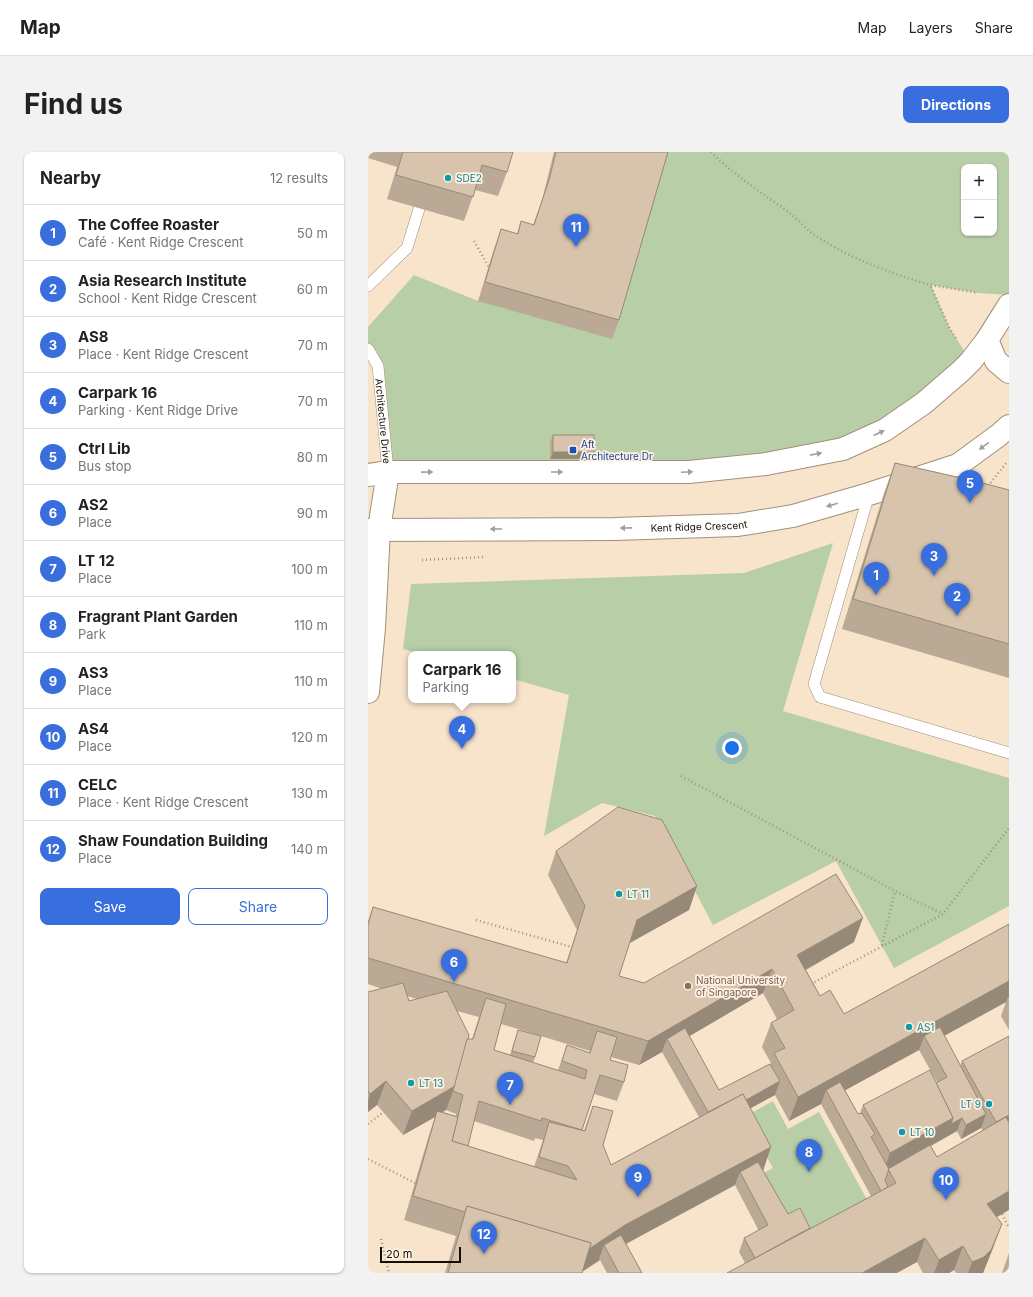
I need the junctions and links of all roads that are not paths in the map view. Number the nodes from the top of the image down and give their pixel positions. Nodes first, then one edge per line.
1 (419, 209) dead end
2 (368, 286) edge
3 (1009, 304) edge
4 (987, 340) junction
5 (368, 349) edge
6 (1009, 372) edge
7 (1009, 426) edge
8 (378, 473) edge
9 (869, 494) junction
10 (373, 530) edge
11 (371, 622) edge
12 (368, 692) edge
13 (1009, 753) edge

1 - 2 lane
3 - 4 street
4 - 6 street
8 -> 4 street
5 - 8 lane, Architecture Drive
7 -> 9 street, Kent Ridge Crescent
8 - 10 street
9 -> 10 street, Kent Ridge Crescent
9 - 13 lane
10 - 11 street
11 - 12 street

